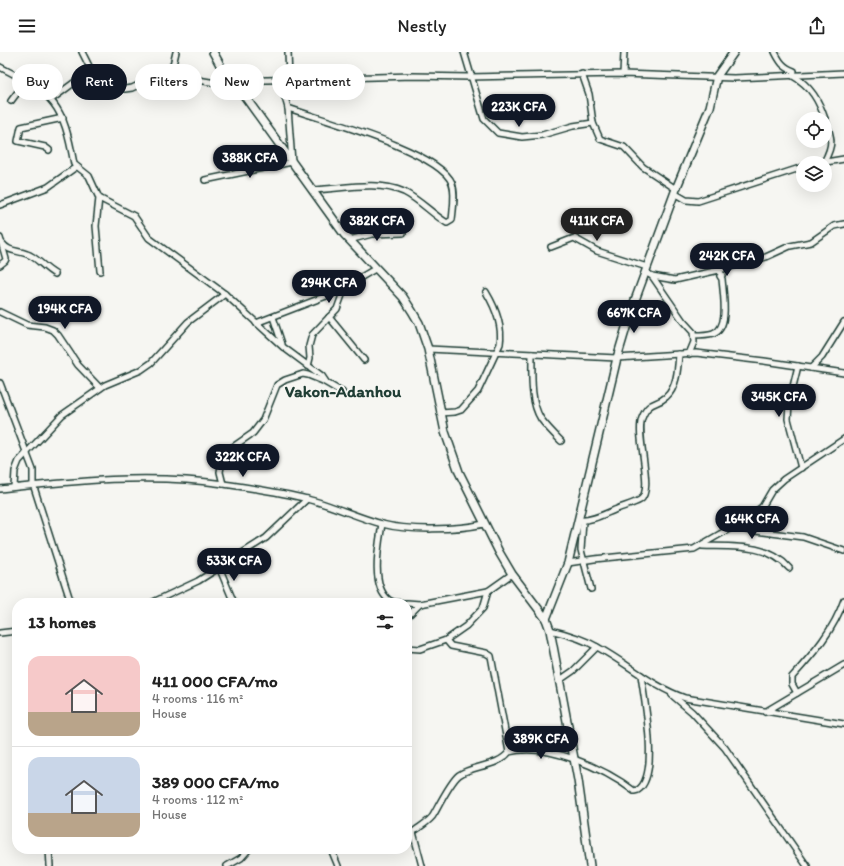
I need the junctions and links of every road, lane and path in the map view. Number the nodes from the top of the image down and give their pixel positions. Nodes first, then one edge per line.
1 (82, 52) edge
2 (176, 52) edge
3 (213, 52) edge
4 (288, 52) edge
5 (464, 52) edge
6 (624, 52) edge
7 (734, 52) edge
8 (775, 52) edge
9 (88, 64) edge
10 (168, 64) edge
11 (220, 64) edge
12 (288, 64) edge
13 (0, 67) edge
14 (12, 73) edge
15 (844, 73) edge
16 (582, 74) junction
17 (623, 74) junction
18 (717, 76) junction
19 (793, 76) junction
20 (365, 77) edge
21 (470, 77) junction
22 (53, 100) edge
23 (247, 100) edge
24 (286, 100) edge
25 (288, 108) junction
26 (822, 112) edge
27 (63, 118) junction
28 (593, 123) junction
29 (49, 150) dead end
30 (844, 159) edge
31 (832, 161) edge
32 (292, 162) junction
33 (76, 167) junction
34 (796, 169) edge
35 (205, 180) dead end
36 (312, 190) junction
37 (675, 191) junction
38 (99, 198) junction
39 (0, 205) edge
40 (844, 224) edge
41 (403, 233) dead end
42 (1, 240) edge
43 (349, 240) junction
44 (551, 246) dead end
45 (0, 266) edge
46 (375, 269) junction
47 (646, 269) junction
48 (720, 270) junction
49 (100, 271) dead end
50 (55, 274) dead end
51 (652, 276) junction
52 (345, 287) junction
53 (486, 292) dead end
54 (225, 294) junction
55 (0, 312) edge
56 (273, 317) junction
57 (329, 317) junction
58 (844, 322) edge
59 (256, 323) junction
60 (694, 336) junction
61 (283, 347) junction
62 (428, 349) junction
63 (496, 352) junction
64 (532, 354) junction
65 (679, 354) junction
66 (689, 354) junction
67 (617, 358) junction
68 (364, 360) dead end
69 (308, 366) junction
70 (798, 366) junction
71 (811, 368) junction
72 (844, 373) edge
73 (326, 382) junction
74 (0, 383) edge
75 (100, 388) junction
76 (342, 392) dead end
77 (440, 413) junction
78 (844, 439) edge
79 (560, 441) dead end
80 (27, 454) junction
81 (801, 468) junction
82 (33, 484) junction
83 (222, 484) junction
84 (14, 487) junction
85 (0, 489) edge
86 (307, 499) junction
87 (581, 521) junction
88 (382, 524) junction
89 (484, 524) junction
90 (736, 524) junction
91 (701, 546) junction
92 (844, 551) edge
93 (583, 561) junction
94 (568, 563) junction
95 (219, 568) junction
96 (789, 568) dead end
97 (512, 574) junction
98 (591, 590) dead end
99 (488, 591) junction
100 (69, 598) edge
101 (162, 598) edge
102 (232, 598) edge
103 (388, 598) edge
104 (844, 600) edge
105 (412, 603) edge
106 (420, 604) junction
107 (412, 612) edge
108 (546, 619) junction
109 (550, 630) junction
110 (12, 632) edge
111 (0, 633) edge
112 (446, 640) junction
113 (597, 647) junction
114 (412, 648) edge
115 (844, 665) edge
116 (641, 675) junction
117 (560, 680) junction
118 (670, 693) junction
119 (798, 693) junction
120 (765, 712) junction
121 (844, 724) edge
122 (508, 752) junction
123 (574, 760) junction
124 (49, 854) edge
125 (245, 854) edge
126 (333, 854) edge
127 (50, 866) edge
128 (227, 866) edge
129 (338, 866) edge
130 (422, 866) edge
131 (590, 866) edge
132 (807, 866) edge

1 - 9 street
2 - 10 street
3 - 11 main road
4 - 12 street
5 - 21 street
6 - 17 street
7 - 18 main road
8 - 19 street
13 - 14 street
15 - 19 street
16 - 17 street
16 - 21 street
16 - 28 street
17 - 18 street
18 - 19 street
18 - 37 main road
19 - 26 street
20 - 21 street
21 - 28 street
22 - 27 street
23 - 32 main road
24 - 25 street
25 - 32 street
25 - 36 street
27 - 29 street
27 - 33 street
28 - 37 street
30 - 31 street
32 - 35 street
32 - 36 main road
33 - 38 street
33 - 39 street
34 - 37 street
36 - 43 main road
37 - 47 main road
38 - 49 street
38 - 54 street
40 - 48 street
41 - 43 street
42 - 45 street
42 - 50 street
43 - 46 main road
44 - 47 street
46 - 52 street
46 - 62 main road
47 - 51 street
47 - 67 main road
48 - 51 street
48 - 60 street
51 - 60 street
52 - 56 street
52 - 57 street
53 - 63 street
54 - 59 street
54 - 75 street
55 - 75 street
56 - 59 street
56 - 61 street
57 - 68 street
57 - 69 street
58 - 71 street
59 - 61 street
60 - 66 street
61 - 69 street
62 - 63 street
62 - 77 main road
63 - 64 street
63 - 77 street
64 - 67 street
64 - 79 street
65 - 66 street
65 - 67 street
65 - 87 street
66 - 70 street
67 - 87 main road
69 - 73 street
70 - 71 street
70 - 81 street
71 - 72 street
73 - 76 street
73 - 83 street
74 - 80 street
75 - 80 street
77 - 89 main road
78 - 81 street
80 - 82 street
80 - 84 street
81 - 90 street
82 - 83 street
82 - 84 street
82 - 100 street
83 - 86 street
84 - 85 street
86 - 88 street
86 - 95 street
87 - 93 street
87 - 94 main road
88 - 89 street
88 - 103 street
89 - 97 main road
90 - 91 street
90 - 92 street
91 - 93 street
91 - 96 street
93 - 94 street
93 - 98 street
94 - 108 main road
95 - 101 street
95 - 102 street
97 - 99 street
97 - 108 main road
99 - 106 street
99 - 112 street
104 - 119 street
105 - 106 street
106 - 107 street
108 - 109 main road
109 - 113 street
109 - 117 main road
110 - 111 street
112 - 114 street
112 - 122 street
113 - 116 street
113 - 117 street
115 - 119 street
116 - 118 street
116 - 123 street
117 - 123 main road
118 - 120 street
118 - 132 street
119 - 120 street
120 - 121 street
122 - 123 street
122 - 130 street
123 - 131 main road
124 - 127 street
125 - 128 street
126 - 129 street

